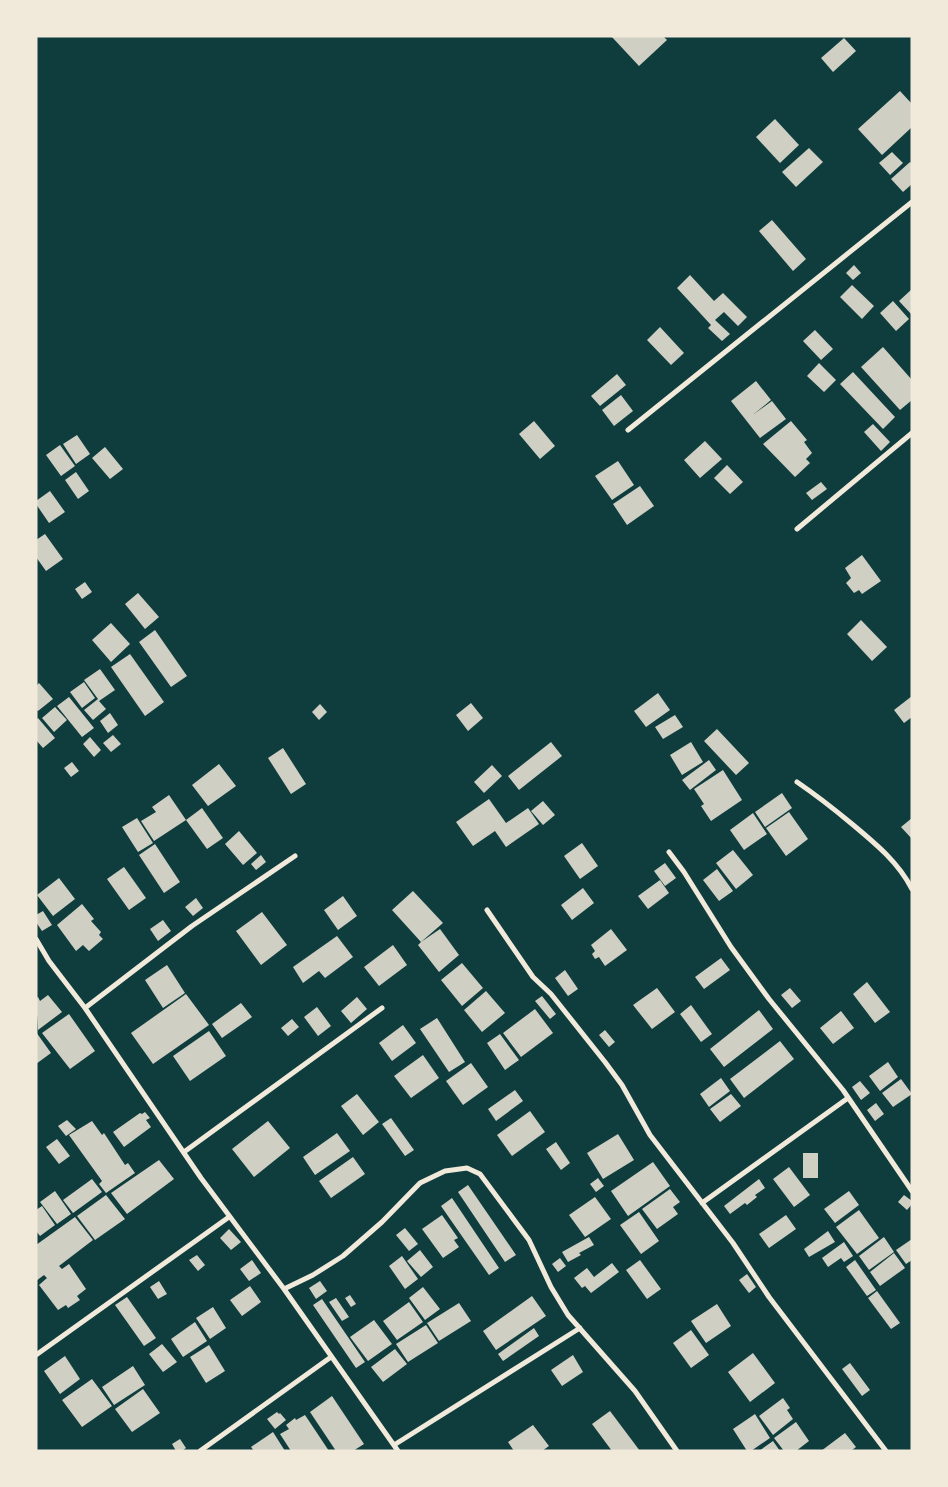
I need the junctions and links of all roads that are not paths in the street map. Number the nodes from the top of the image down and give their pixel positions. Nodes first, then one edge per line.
1 (912, 202) edge
2 (628, 430) dead end
3 (912, 433) edge
4 (797, 529) dead end
5 (797, 782) dead end
6 (669, 852) dead end
7 (294, 856) dead end
8 (912, 873) edge
9 (904, 875) junction
10 (912, 889) edge
11 (487, 910) dead end
12 (36, 939) edge
13 (85, 1008) junction
14 (382, 1008) dead end
15 (848, 1098) junction
16 (184, 1152) junction
17 (912, 1191) edge
18 (702, 1203) junction
19 (229, 1217) junction
20 (284, 1288) junction
21 (580, 1328) junction
22 (36, 1354) edge
23 (331, 1357) junction
24 (394, 1445) junction
25 (675, 1450) edge
26 (200, 1451) edge
27 (398, 1451) edge
28 (886, 1451) edge

1 - 2 street
3 - 4 street
5 - 9 street
6 - 15 street
7 - 13 street
8 - 9 street
9 - 10 street
11 - 18 street
12 - 13 street
13 - 16 street
14 - 16 street
15 - 17 street
15 - 18 street
16 - 19 street
18 - 28 street
19 - 20 street
19 - 22 street
20 - 21 street
20 - 23 street
21 - 24 street
21 - 25 street
23 - 24 street
23 - 26 street
24 - 27 street

